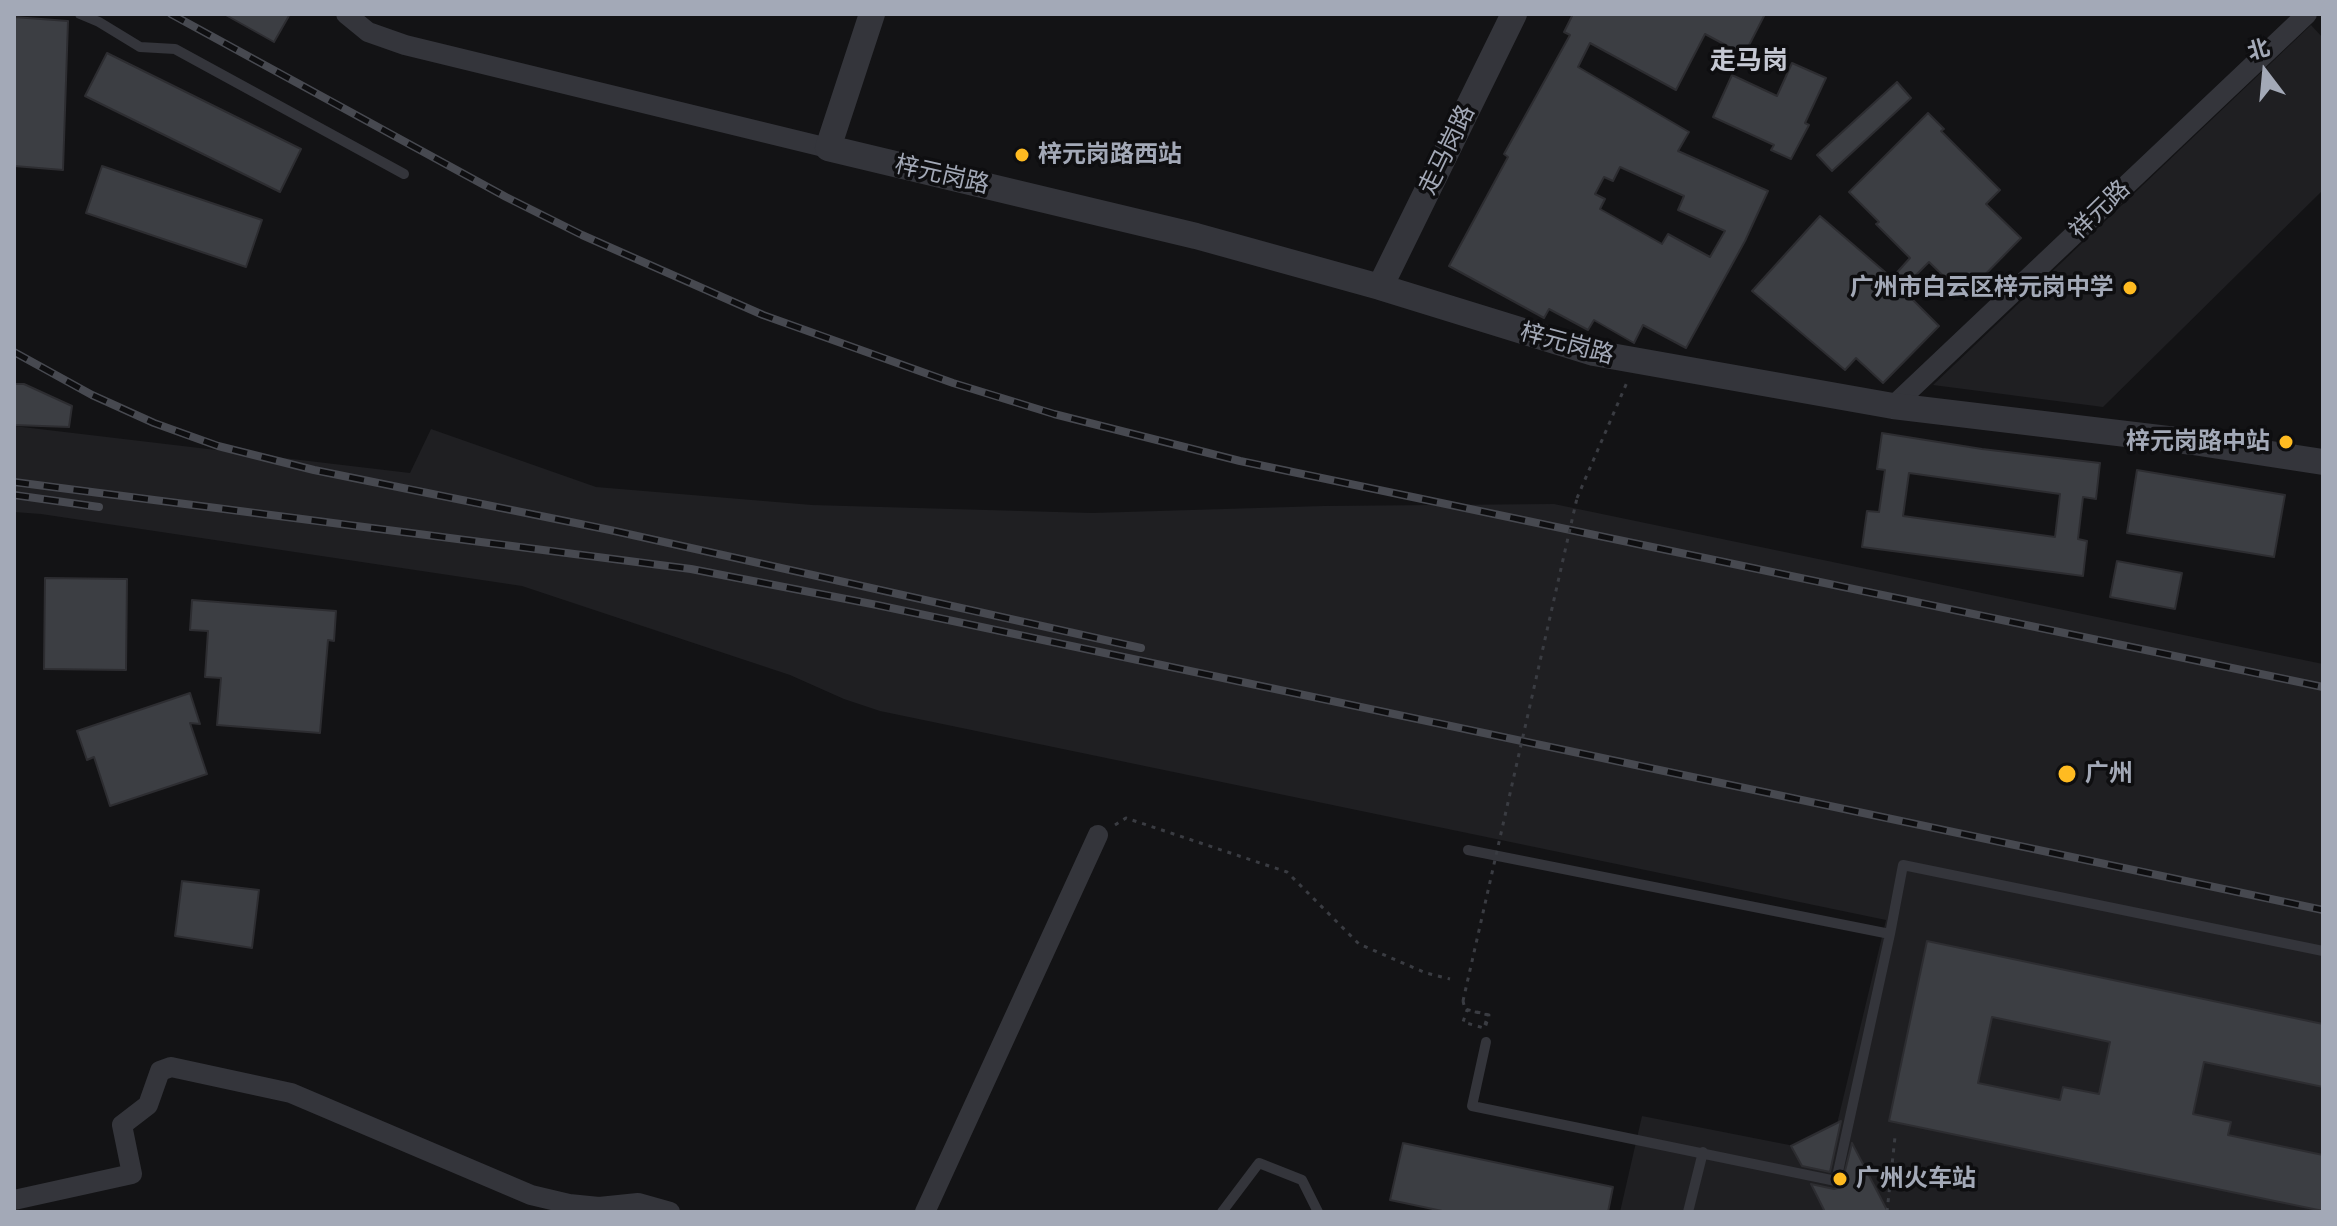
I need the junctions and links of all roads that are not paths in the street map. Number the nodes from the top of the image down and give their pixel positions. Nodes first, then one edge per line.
1 (80, 14) edge
2 (346, 14) edge
3 (872, 14) edge
4 (1514, 14) edge
5 (2307, 14) edge
6 (828, 148) junction
7 (404, 174) dead end
8 (1380, 287) junction
9 (1893, 406) junction
10 (2323, 462) edge
11 (1098, 835) road end
12 (1468, 850) dead end
13 (1890, 934) junction
14 (2323, 951) edge
15 (1486, 1042) road end
16 (1703, 1152) junction
17 (14, 1200) edge
18 (670, 1212) edge
19 (925, 1212) edge
20 (1222, 1212) edge
21 (1318, 1212) edge
22 (1688, 1212) edge

1 - 7 lane
2 - 6 street
3 - 6 street
4 - 8 street, 走马岗路
5 - 9 street, 祥元路
6 - 8 street, 梓元岗路
8 - 9 street, 梓元岗路
9 - 10 street, 梓元岗路
11 - 19 street
12 - 13 lane
13 - 14 lane
13 - 16 lane
15 - 16 lane
16 - 22 lane
17 - 18 street
20 - 21 lane

